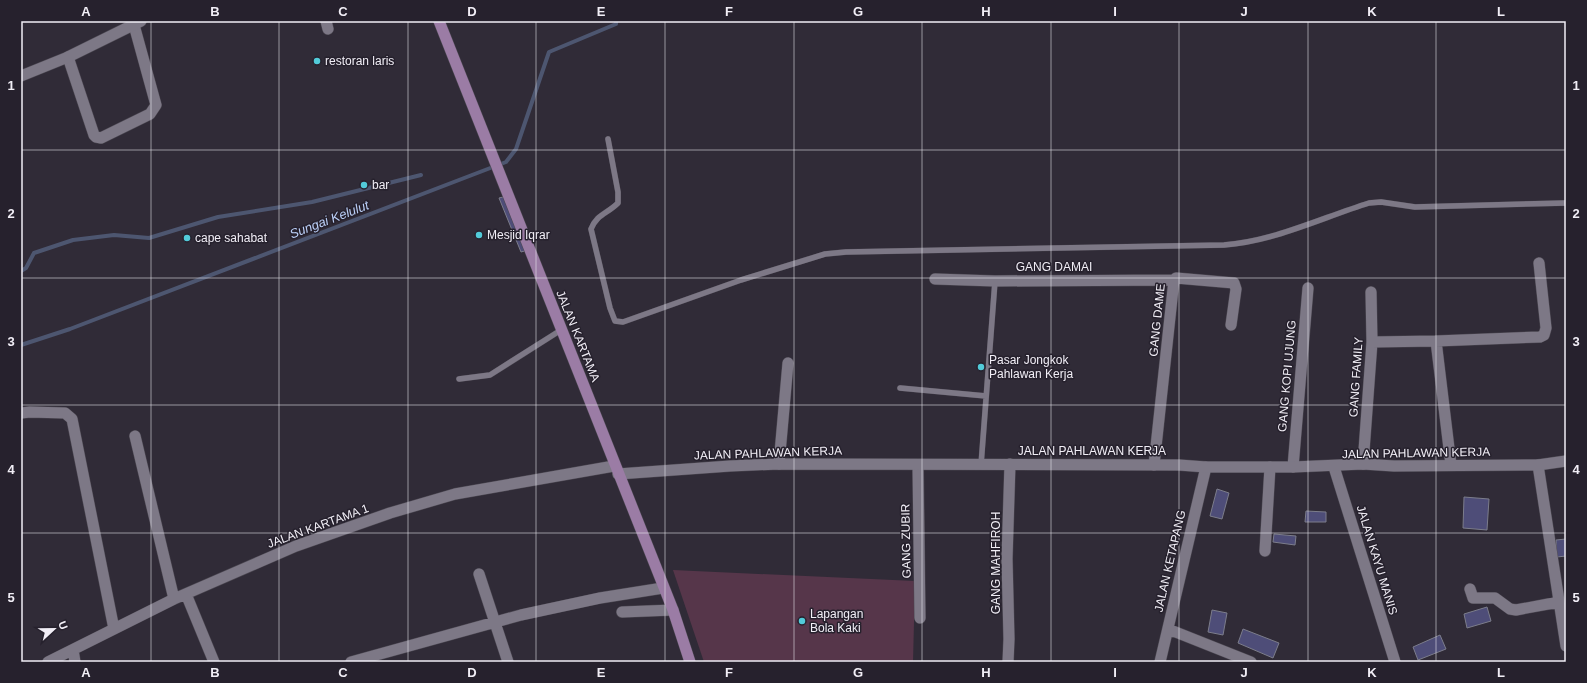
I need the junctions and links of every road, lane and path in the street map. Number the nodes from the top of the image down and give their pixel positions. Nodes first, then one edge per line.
1 (439, 21) edge
2 (137, 23) edge
3 (68, 56) junction
4 (21, 76) edge
5 (608, 139) dead end
6 (1566, 203) edge
7 (1539, 263) dead end
8 (935, 279) dead end
9 (1174, 280) junction
10 (995, 281) junction
11 (1308, 288) dead end
12 (1371, 292) dead end
13 (1231, 325) dead end
14 (561, 330) junction
15 (1372, 342) junction
16 (1436, 342) junction
17 (788, 363) dead end
18 (459, 379) dead end
19 (900, 388) dead end
20 (986, 396) junction
21 (21, 413) edge
22 (136, 436) dead end
23 (1566, 461) edge
24 (779, 464) junction
25 (918, 464) junction
26 (1010, 464) junction
27 (1363, 464) junction
28 (981, 465) junction
29 (1154, 465) junction
30 (1451, 465) junction
31 (1538, 465) junction
32 (1206, 467) junction
33 (1270, 467) junction
34 (1293, 467) junction
35 (1334, 467) junction
36 (616, 470) junction
37 (1266, 551) dead end
38 (479, 574) dead end
39 (663, 588) junction
40 (1470, 588) dead end
41 (186, 594) junction
42 (174, 599) junction
43 (1559, 602) junction
44 (673, 610) junction
45 (622, 612) dead end
46 (920, 618) dead end
47 (496, 622) junction
48 (114, 629) junction
49 (1168, 629) junction
50 (1566, 646) edge
51 (73, 650) junction
52 (1392, 661) edge
53 (48, 662) edge
54 (75, 662) edge
55 (214, 662) edge
56 (351, 662) edge
57 (508, 662) edge
58 (690, 662) edge
59 (1008, 662) edge
60 (1160, 662) edge
61 (1251, 662) edge

1 - 14 main road, JALAN KARTAMA
2 - 3 street
2 - 3 street
3 - 4 street
5 - 6 lane
7 - 16 street
8 - 10 street, GANG DAMAI
9 - 10 street, GANG DAMAI
9 - 13 street, GANG DAME
9 - 29 street, GANG DAME
10 - 20 lane
11 - 34 street, GANG KOPI UJUNG
12 - 15 street, GANG FAMILY
14 - 18 lane
14 - 36 main road, JALAN KARTAMA
15 - 16 street
15 - 27 street, GANG FAMILY
16 - 30 street
17 - 24 street
19 - 20 lane
20 - 28 lane
21 - 48 street
22 - 42 street
23 - 31 street, JALAN PAHLAWAN KERJA
24 - 25 street, JALAN PAHLAWAN KERJA
24 - 36 street, JALAN PAHLAWAN KERJA
25 - 28 street, JALAN PAHLAWAN KERJA
25 - 46 street, GANG ZUBIR
26 - 28 street, JALAN PAHLAWAN KERJA
26 - 29 street, JALAN PAHLAWAN KERJA
26 - 59 street, GANG MAHFIROH
27 - 30 street, JALAN PAHLAWAN KERJA
27 - 35 street, JALAN PAHLAWAN KERJA
29 - 32 street, JALAN PAHLAWAN KERJA
30 - 31 street, JALAN PAHLAWAN KERJA
31 - 43 street
32 - 33 street, JALAN PAHLAWAN KERJA
32 - 49 street, JALAN KETAPANG
33 - 34 street, JALAN PAHLAWAN KERJA
33 - 37 street
34 - 35 street, JALAN PAHLAWAN KERJA
35 - 52 street, JALAN KAYU MANIS
36 - 39 main road, JALAN KARTAMA
36 - 41 street, JALAN KARTAMA 1
38 - 47 street
39 - 44 main road, JALAN KARTAMA
39 - 47 street
40 - 43 street
41 - 42 street, JALAN KARTAMA 1
41 - 55 street
42 - 48 street, JALAN KARTAMA 1
43 - 50 street
44 - 45 street
44 - 58 main road, JALAN KARTAMA
47 - 56 street
47 - 57 street
48 - 51 street, JALAN KARTAMA 1
49 - 60 street, JALAN KETAPANG
49 - 61 street
51 - 53 street, JALAN KARTAMA 1
51 - 54 street

